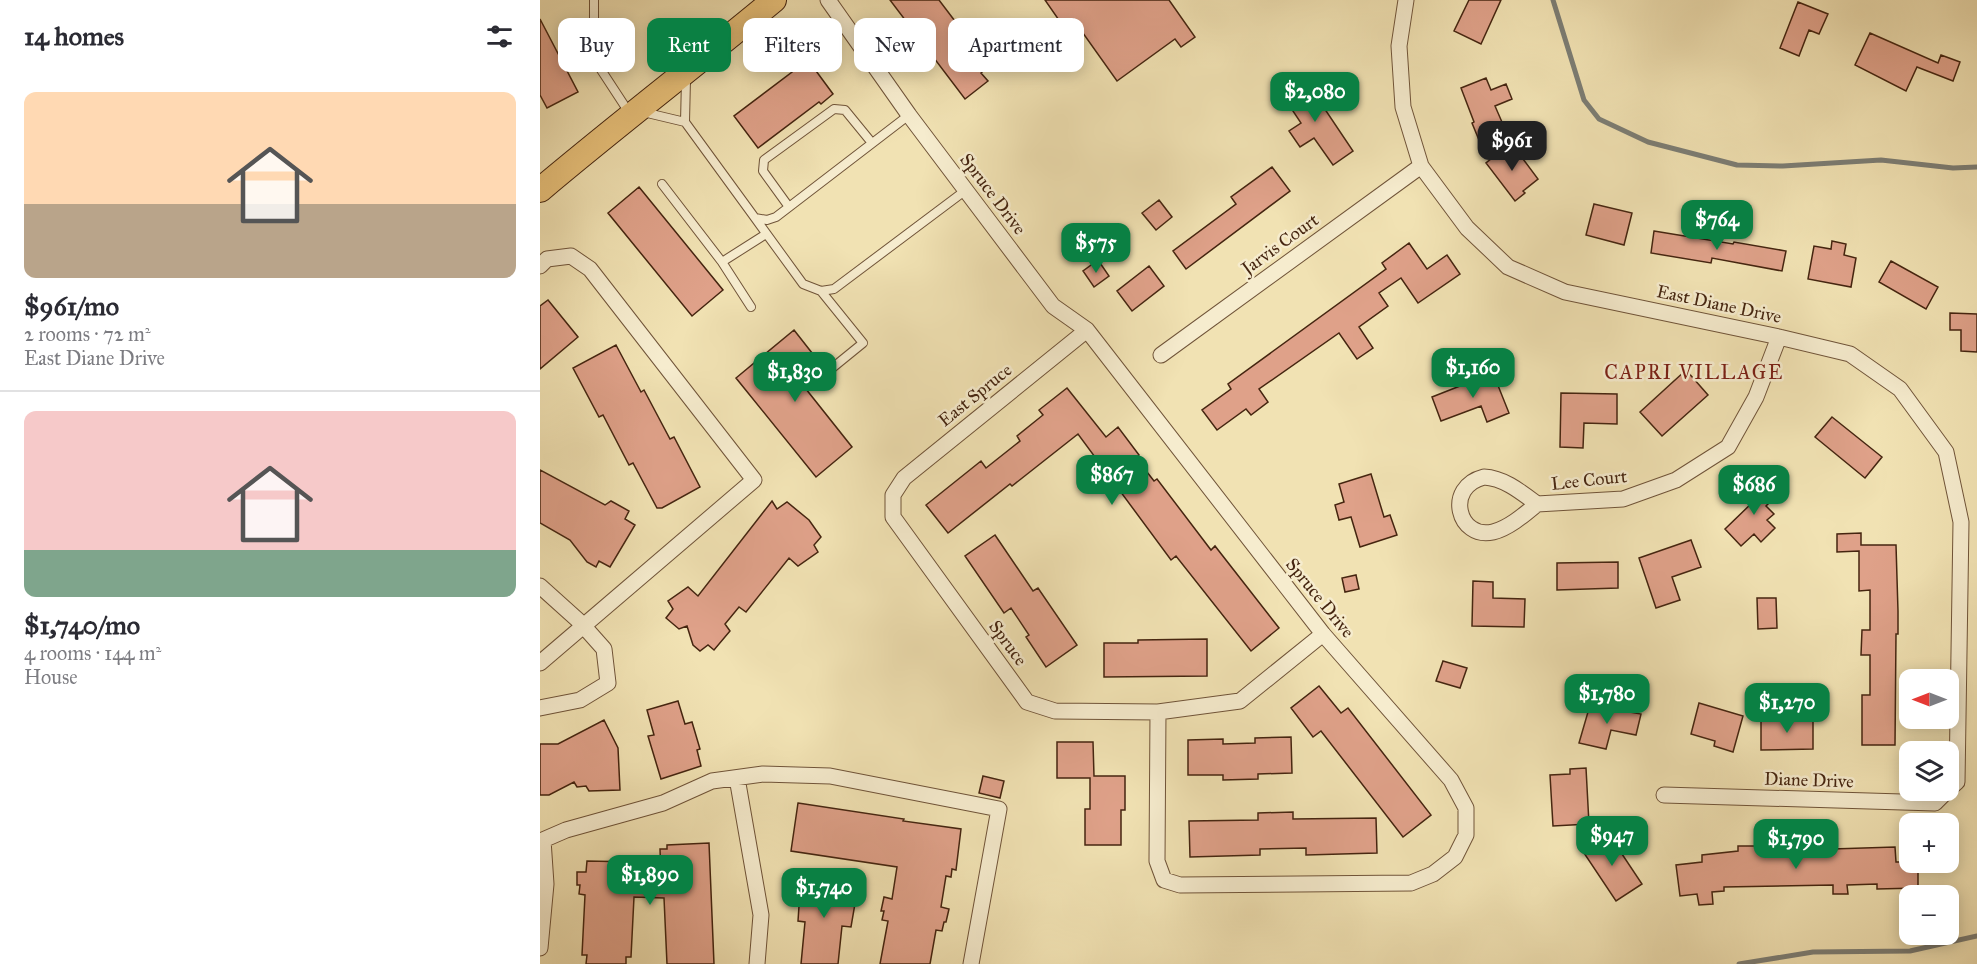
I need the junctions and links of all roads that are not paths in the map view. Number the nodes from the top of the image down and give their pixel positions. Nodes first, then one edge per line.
1 (594, 0) edge
2 (774, 0) edge
3 (828, 0) edge
4 (1406, 0) edge
5 (686, 74) junction
6 (633, 113) junction
7 (909, 115) junction
8 (684, 122) junction
9 (872, 143) junction
10 (1421, 165) junction
11 (662, 184) dead end
12 (540, 190) edge
13 (966, 190) junction
14 (789, 207) junction
15 (755, 218) junction
16 (766, 234) junction
17 (722, 262) junction
18 (540, 266) edge
19 (821, 291) junction
20 (751, 307) dead end
21 (1087, 330) junction
22 (869, 334) dead end
23 (1779, 337) junction
24 (863, 343) junction
25 (1161, 355) dead end
26 (831, 369) dead end
27 (893, 495) joint
28 (1537, 504) junction
29 (1961, 522) joint
30 (540, 586) edge
31 (584, 626) junction
32 (1323, 634) junction
33 (540, 663) edge
34 (540, 708) edge
35 (1158, 712) junction
36 (1958, 741) edge
37 (737, 778) junction
38 (1664, 795) dead end
39 (1937, 801) edge
40 (540, 948) edge
41 (757, 964) edge
42 (971, 964) edge

1 - 6 lane
2 - 5 main road
3 - 7 street, Spruce Drive
4 - 10 street, East Diane Drive
5 - 6 main road
5 - 8 lane
6 - 8 lane
6 - 12 main road
7 - 9 lane
7 - 13 street, Spruce Drive
8 - 15 lane
9 - 14 lane
9 - 14 lane
10 - 23 street, East Diane Drive
10 - 25 street, Jarvis Court
11 - 17 lane
13 - 19 lane
13 - 21 street, Spruce Drive
14 - 15 lane
15 - 16 lane
16 - 17 lane
16 - 19 lane
17 - 20 lane
18 - 31 street
19 - 24 lane
21 - 27 street, East Spruce
21 - 32 street, Spruce Drive
22 - 24 lane
23 - 28 street, Lee Court
23 - 29 street, East Diane Drive
24 - 26 lane
27 - 35 street, Spruce
28 - 28 street, Lee Court
29 - 36 street, Diane Drive
30 - 31 street
31 - 33 street
31 - 34 street
32 - 35 street, Spruce
32 - 35 street, Spruce Drive
37 - 40 street
37 - 41 street
37 - 42 street
38 - 39 street, Diane Drive

